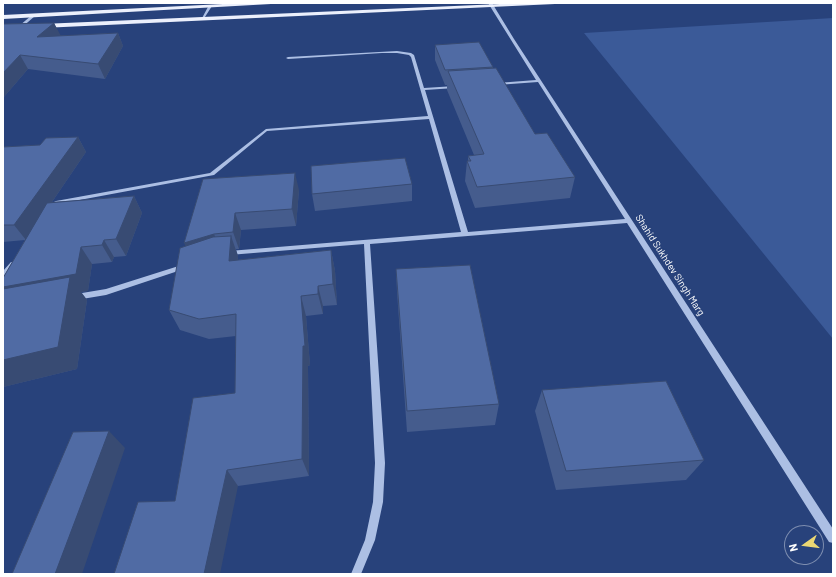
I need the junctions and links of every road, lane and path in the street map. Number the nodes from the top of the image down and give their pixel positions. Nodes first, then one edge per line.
1 (271, 3) edge
2 (555, 3) edge
3 (491, 4) edge
4 (470, 5) edge
5 (210, 6) junction
6 (33, 16) junction
7 (3, 17) edge
8 (202, 19) junction
9 (35, 26) edge
10 (17, 27) joint
11 (28, 27) edge
12 (288, 58) dead end
13 (539, 81) junction
14 (493, 84) edge
15 (462, 87) edge
16 (423, 89) junction
17 (431, 117) junction
18 (52, 209) edge
19 (629, 221) junction
20 (466, 234) junction
21 (367, 242) junction
22 (221, 254) edge
23 (16, 260) edge
24 (192, 263) edge
25 (3, 276) edge
26 (70, 299) edge
27 (833, 538) edge
28 (356, 574) edge

1 - 5 main road
2 - 3 main road
3 - 4 main road
3 - 13 street, Shahid Sukhdev Singh Marg
4 - 8 main road
5 - 6 main road
5 - 8 street
6 - 7 main road
6 - 10 street
8 - 9 main road
10 - 11 main road
12 - 16 street
13 - 14 street
13 - 19 street, Shahid Sukhdev Singh Marg
15 - 16 street
16 - 17 street
17 - 18 street
17 - 20 street
19 - 20 street
19 - 27 street, Shahid Sukhdev Singh Marg
20 - 21 street
21 - 22 street
21 - 28 street
23 - 25 street
24 - 26 street

